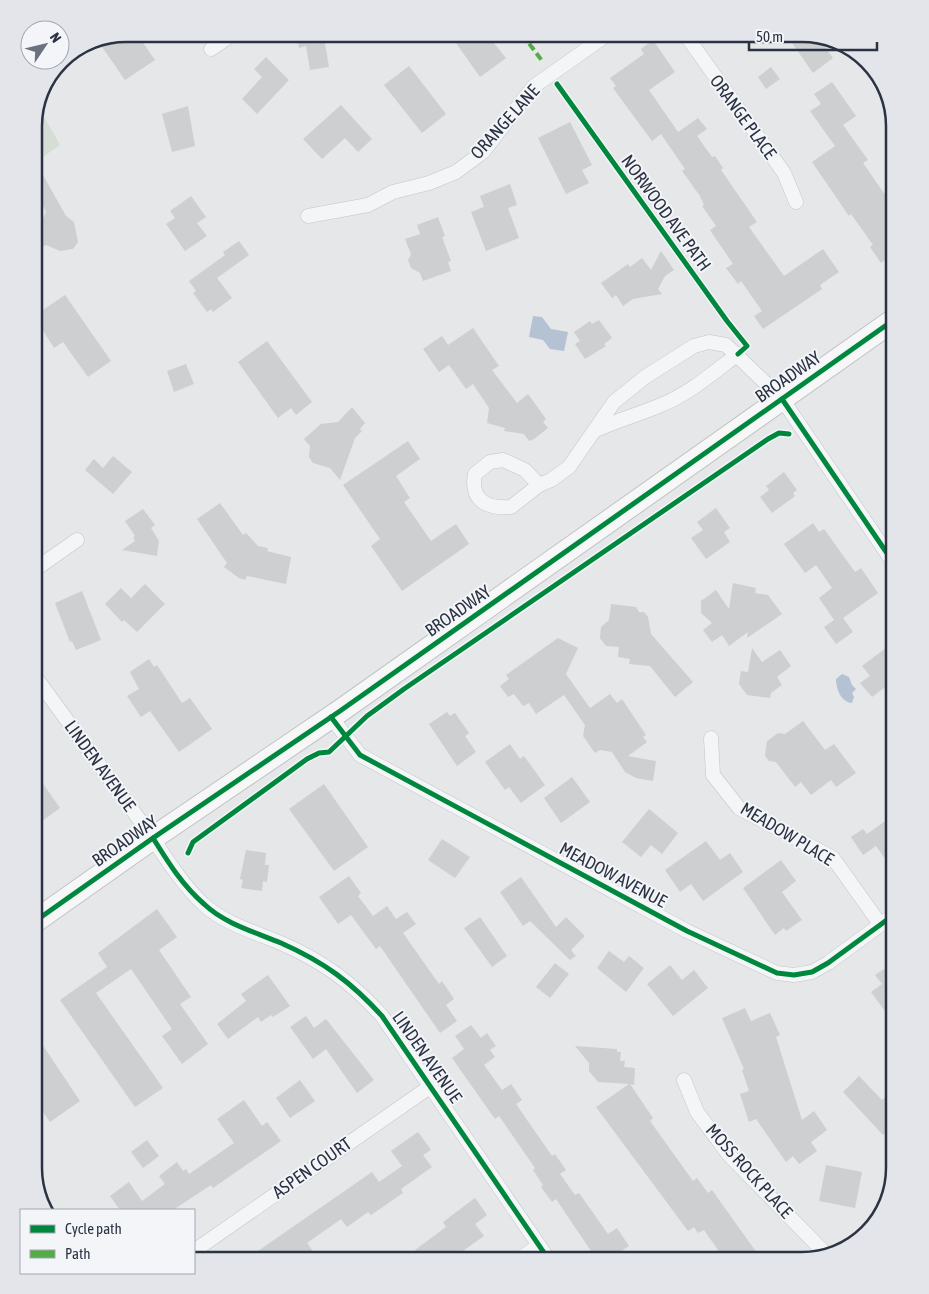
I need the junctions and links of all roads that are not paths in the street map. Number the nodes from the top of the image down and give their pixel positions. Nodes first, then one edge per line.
1 (221, 42) edge
2 (596, 43) edge
3 (690, 43) edge
4 (211, 49) dead end
5 (796, 202) dead end
6 (308, 216) dead end
7 (886, 325) edge
8 (738, 354) junction
9 (782, 399) junction
10 (595, 431) junction
11 (540, 485) junction
12 (77, 540) dead end
13 (886, 552) edge
14 (43, 564) edge
15 (42, 687) edge
16 (331, 717) junction
17 (711, 738) dead end
18 (153, 838) junction
19 (42, 916) edge
20 (886, 920) edge
21 (880, 924) junction
22 (684, 1080) dead end
23 (431, 1086) junction
24 (539, 1245) junction
25 (822, 1249) edge
26 (195, 1250) edge
27 (530, 1252) edge
28 (544, 1252) edge

1 - 4 street
2 - 6 street, ORANGE LANE
3 - 5 street, ORANGE PLACE
7 - 9 main road, BROADWAY
8 - 9 street
8 - 10 street
8 - 10 street
9 - 13 street
9 - 16 main road, BROADWAY
10 - 11 street
11 - 11 street
12 - 14 street
15 - 18 street, LINDEN AVENUE
16 - 18 main road, BROADWAY
16 - 21 street, MEADOW AVENUE
17 - 21 street, MEADOW PLACE
18 - 19 main road, BROADWAY
18 - 23 street, LINDEN AVENUE
20 - 21 street, MEADOW AVENUE
22 - 25 street, MOSS ROCK PLACE
23 - 24 street, LINDEN AVENUE
23 - 26 street, ASPEN COURT
24 - 27 street
24 - 28 street, LINDEN AVENUE

